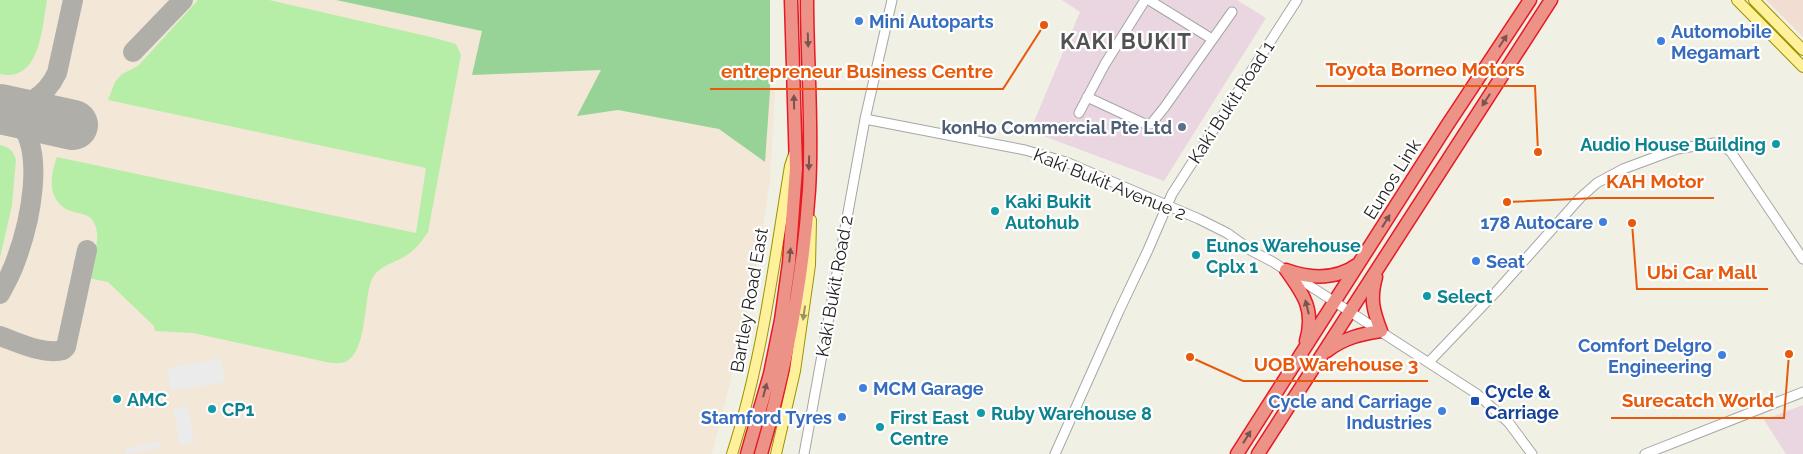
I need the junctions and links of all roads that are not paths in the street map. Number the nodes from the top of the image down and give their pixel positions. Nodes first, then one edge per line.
1 (791, 0) edge
2 (807, 0) edge
3 (892, 0) edge
4 (1144, 0) edge
5 (1150, 0) edge
6 (1297, 0) edge
7 (1530, 0) edge
8 (1551, 0) edge
9 (1737, 0) edge
10 (1754, 0) edge
11 (1232, 12) dead end
12 (1212, 39) junction
13 (1803, 50) edge
14 (1803, 67) edge
15 (1087, 97) junction
16 (1079, 113) dead end
17 (865, 119) junction
18 (795, 151) junction
19 (809, 189) junction
20 (1167, 205) junction
21 (1803, 259) edge
22 (1360, 262) junction
23 (1378, 269) junction
24 (1286, 270) junction
25 (1334, 302) junction
26 (1350, 312) junction
27 (786, 321) junction
28 (1381, 331) junction
29 (1304, 349) junction
30 (1320, 358) junction
31 (1429, 362) junction
32 (1803, 392) edge
33 (732, 454) edge
34 (747, 454) edge
35 (761, 454) edge
36 (776, 454) edge
37 (804, 454) edge
38 (1055, 454) edge
39 (1237, 454) edge
40 (1258, 454) edge
41 (1532, 454) edge
42 (1645, 454) edge

18 -> 1 highway, Bartley Road East
2 -> 19 highway
3 - 17 street, Kaki Bukit Road 2
4 - 15 street
5 - 12 street
6 - 20 street, Kaki Bukit Road 1
22 -> 7 highway, Eunos Link
8 -> 23 highway, Eunos Link
9 - 14 main road
10 - 13 main road
11 - 12 street
12 - 15 street
15 - 16 street
17 - 20 street, Kaki Bukit Avenue 2
17 - 37 street, Kaki Bukit Road 2
27 -> 18 highway, Bartley Road East
18 - 33 main road, Bartley Road East
19 - 27 highway
19 -> 36 main road
20 - 24 street, Kaki Bukit Avenue 2
20 - 38 street
21 - 31 street
22 - 24 highway
22 - 25 highway, Eunos Link
23 - 26 highway, Eunos Link
23 - 28 highway
24 - 25 street, Kaki Bukit Avenue 2
29 -> 24 highway
25 - 26 street, Kaki Bukit Avenue 2
25 - 29 highway, Eunos Link
26 - 28 street, Kaki Bukit Avenue 2
26 - 30 highway, Eunos Link
34 -> 27 highway
27 - 35 highway
28 - 30 highway
28 - 31 street, Kaki Bukit Avenue 2
39 -> 29 highway, Eunos Link
30 - 40 highway, Eunos Link
31 - 41 street, Kaki Bukit Avenue 2
32 - 42 street

